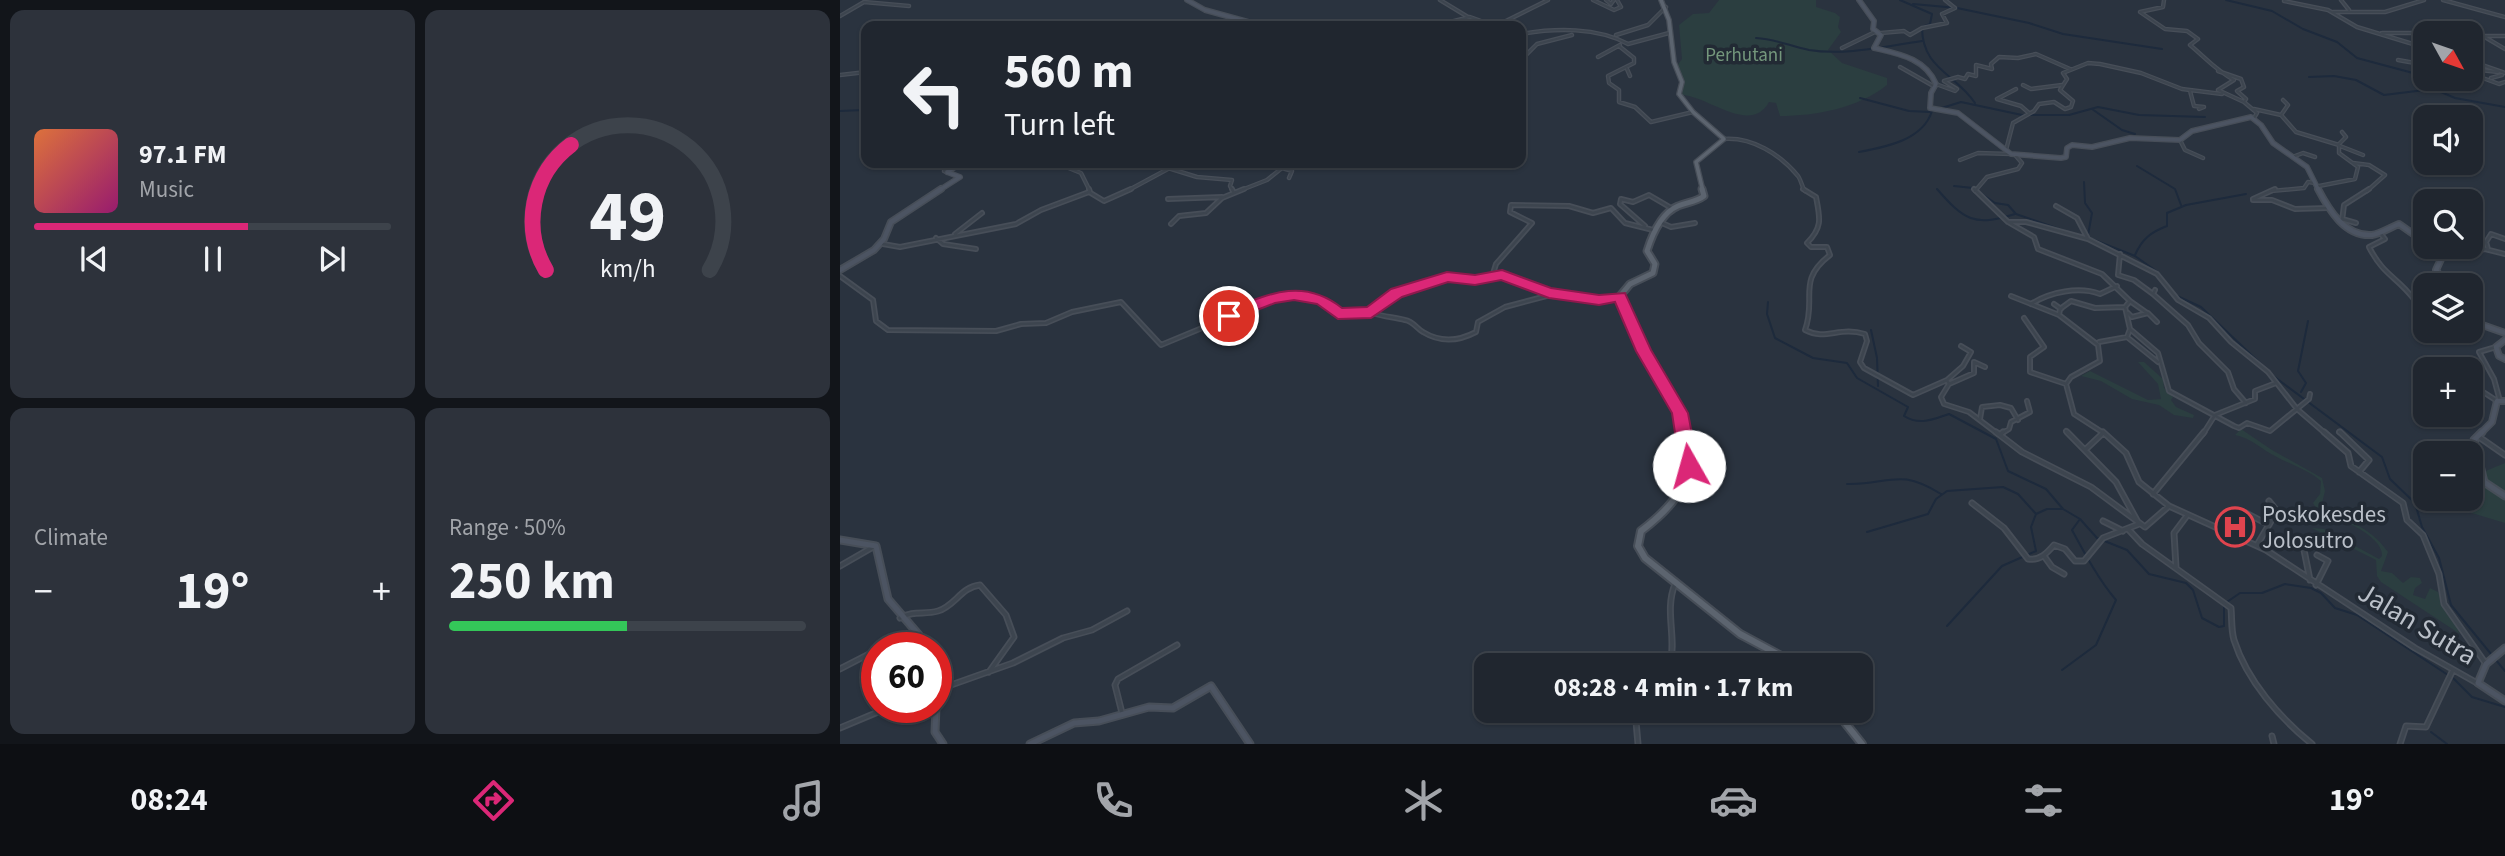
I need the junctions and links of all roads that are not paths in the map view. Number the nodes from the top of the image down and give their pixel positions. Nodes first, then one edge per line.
1 (1187, 0) edge
2 (1440, 0) edge
3 (1534, 0) edge
4 (1548, 0) edge
5 (1593, 0) edge
6 (1606, 0) edge
7 (1616, 0) edge
8 (1661, 0) edge
9 (1859, 0) edge
10 (1945, 0) edge
11 (2164, 0) edge
12 (2299, 0) edge
13 (2341, 0) edge
14 (2424, 0) edge
15 (2444, 0) edge
16 (2459, 0) edge
17 (2284, 1) edge
18 (1541, 3) junction
19 (2304, 4) junction
20 (2457, 4) junction
21 (909, 6) dead end
22 (1666, 7) junction
23 (2349, 10) junction
24 (2333, 12) junction
25 (840, 16) edge
26 (1468, 17) junction
27 (2505, 17) edge
28 (1249, 21) edge
29 (1453, 21) edge
30 (1480, 21) edge
31 (1506, 21) edge
32 (1671, 32) junction
33 (1879, 32) junction
34 (2413, 32) edge
35 (1526, 33) edge
36 (1573, 34) junction
37 (2381, 34) junction
38 (1613, 36) junction
39 (2483, 36) joint
40 (2505, 36) edge
41 (1625, 43) junction
42 (2413, 45) edge
43 (1619, 46) junction
44 (1842, 48) dead end
45 (2505, 49) edge
46 (1526, 55) edge
47 (1598, 57) dead end
48 (2398, 60) dead end
49 (2413, 63) edge
50 (2483, 66) edge
51 (1900, 67) dead end
52 (1627, 69) junction
53 (2074, 69) junction
54 (2214, 70) junction
55 (2483, 70) edge
56 (2498, 72) junction
57 (861, 73) edge
58 (2505, 74) edge
59 (840, 75) edge
60 (1630, 76) dead end
61 (2483, 78) edge
62 (2491, 78) dead end
63 (2505, 83) edge
64 (2023, 85) dead end
65 (2062, 85) junction
66 (1935, 86) junction
67 (2016, 89) dead end
68 (2190, 91) junction
69 (2222, 94) junction
70 (2283, 100) dead end
71 (2244, 102) junction
72 (2199, 109) dead end
73 (2255, 109) junction
74 (1693, 112) junction
75 (2029, 113) junction
76 (2281, 115) junction
77 (2254, 118) junction
78 (2342, 132) dead end
79 (1724, 139) junction
80 (2180, 140) junction
81 (2338, 145) junction
82 (2006, 151) junction
83 (2013, 155) junction
84 (2363, 155) dead end
85 (2295, 156) junction
86 (2315, 156) dead end
87 (2203, 158) dead end
88 (1961, 160) dead end
89 (2353, 163) junction
90 (946, 168) edge
91 (954, 168) edge
92 (1068, 168) edge
93 (1168, 168) joint
94 (947, 172) junction
95 (1289, 178) dead end
96 (2319, 185) junction
97 (1090, 192) junction
98 (1234, 192) junction
99 (1226, 196) junction
100 (1168, 199) dead end
101 (2056, 206) dead end
102 (2328, 208) junction
103 (1673, 209) junction
104 (982, 213) dead end
105 (2342, 219) junction
106 (2008, 222) junction
107 (1662, 223) junction
108 (1695, 223) dead end
109 (2356, 223) dead end
110 (1171, 224) dead end
111 (2343, 225) junction
112 (1647, 228) junction
113 (1656, 231) junction
114 (2413, 233) edge
115 (956, 234) junction
116 (2381, 234) junction
117 (2087, 237) junction
118 (936, 238) junction
119 (2505, 239) edge
120 (881, 244) junction
121 (976, 249) dead end
122 (2488, 249) junction
123 (2483, 250) edge
124 (2120, 254) junction
125 (2505, 254) edge
126 (840, 270) edge
127 (840, 276) edge
128 (1492, 277) junction
129 (2117, 286) junction
130 (1557, 294) junction
131 (1620, 296) junction
132 (2011, 296) dead end
133 (2413, 299) edge
134 (2178, 300) junction
135 (2130, 301) junction
136 (2031, 304) junction
137 (2054, 304) dead end
138 (2124, 308) junction
139 (2061, 309) junction
140 (2173, 310) junction
141 (1371, 312) junction
142 (2148, 313) junction
143 (2059, 315) junction
144 (2024, 318) dead end
145 (2157, 322) dead end
146 (2483, 325) edge
147 (2130, 328) junction
148 (2505, 333) edge
149 (2127, 337) junction
150 (2505, 340) edge
151 (2098, 342) junction
152 (1961, 346) dead end
153 (2496, 347) junction
154 (2505, 359) edge
155 (2160, 363) junction
156 (1985, 367) dead end
157 (1948, 382) junction
158 (2277, 383) junction
159 (2066, 384) junction
160 (2483, 391) edge
161 (2309, 398) dead end
162 (2027, 401) dead end
163 (2501, 401) edge
164 (2246, 402) junction
165 (2297, 409) junction
166 (2215, 415) junction
167 (1980, 419) junction
168 (2018, 420) junction
169 (2066, 431) dead end
170 (2339, 432) dead end
171 (2103, 433) junction
172 (2001, 434) junction
173 (2476, 435) junction
174 (2085, 450) junction
175 (2505, 456) edge
176 (2359, 472) junction
177 (2154, 494) junction
178 (2505, 496) edge
179 (2269, 500) dead end
180 (1972, 503) dead end
181 (2169, 506) junction
182 (2186, 516) junction
183 (2103, 521) dead end
184 (2139, 524) junction
185 (2269, 525) junction
186 (2128, 529) junction
187 (2123, 531) junction
188 (2242, 539) junction
189 (840, 540) edge
190 (2302, 540) dead end
191 (2257, 545) junction
192 (876, 546) junction
193 (2318, 555) dead end
194 (2044, 556) junction
195 (840, 566) edge
196 (2176, 567) junction
197 (2064, 574) dead end
198 (2310, 580) junction
199 (1676, 582) junction
200 (2316, 584) junction
201 (1127, 611) dead end
202 (900, 618) junction
203 (917, 632) edge
204 (1177, 645) dead end
205 (2505, 648) edge
206 (1671, 653) edge
207 (1776, 653) edge
208 (861, 658) edge
209 (2486, 664) junction
210 (840, 668) edge
211 (989, 672) junction
212 (2452, 673) junction
213 (2477, 683) junction
214 (952, 685) edge
215 (2505, 701) edge
216 (1122, 712) junction
217 (861, 719) edge
218 (935, 723) edge
219 (1636, 723) edge
220 (1845, 723) edge
221 (840, 728) edge
222 (2272, 736) dead end
223 (943, 744) edge
224 (1030, 744) edge
225 (1250, 744) edge
226 (1638, 744) edge
227 (1862, 744) edge
228 (2274, 744) edge
229 (2312, 744) edge
230 (2400, 744) edge

1 - 28 street
2 - 26 street
3 - 18 street
4 - 18 street
5 - 7 street
6 - 7 street
8 - 22 main road
9 - 33 street
10 - 33 street
11 - 54 street
12 - 19 street
13 - 23 street
14 - 23 street
15 - 20 street
16 - 20 street
17 - 19 street
18 - 31 street
19 - 24 street
20 - 27 street
21 - 25 street
22 - 32 main road
22 - 38 street
23 - 24 street
24 - 37 street
26 - 29 street
26 - 30 street
32 - 41 street
32 - 74 main road
33 - 44 street
33 - 66 street
34 - 37 street
35 - 36 street
36 - 38 street
36 - 46 street
37 - 42 street
38 - 41 street
39 - 40 street
39 - 45 street
41 - 43 street
43 - 47 street
43 - 52 street
48 - 49 street
50 - 56 street
51 - 66 street
52 - 60 street
52 - 74 street
53 - 65 street
53 - 66 street
53 - 68 street
54 - 69 street
54 - 71 street
55 - 56 street
56 - 58 street
57 - 59 street
58 - 62 street
61 - 63 street
64 - 65 street
65 - 75 street
66 - 82 street
67 - 75 street
68 - 69 street
68 - 72 street
69 - 71 street
70 - 76 street
71 - 73 street
73 - 76 street
73 - 77 street
74 - 79 main road
75 - 82 street
76 - 81 street
77 - 80 street
77 - 85 street
78 - 81 street
79 - 103 main road
79 - 157 street
80 - 83 street
80 - 87 street
81 - 84 street
81 - 89 street
82 - 83 street
83 - 88 street
83 - 106 street
85 - 86 street
85 - 96 street
89 - 96 street
89 - 105 street
90 - 94 street
91 - 94 street
92 - 97 street
93 - 97 street
93 - 98 street
94 - 120 street
95 - 98 street
96 - 102 street
96 - 102 street
97 - 115 street
98 - 99 street
99 - 100 street
99 - 110 street
101 - 117 street
102 - 111 street
103 - 107 main road
103 - 112 street
104 - 115 street
105 - 109 street
105 - 111 street
106 - 117 street
106 - 129 street
107 - 108 street
107 - 113 main road
111 - 116 street
112 - 113 street
112 - 128 street
113 - 131 main road
114 - 116 street
115 - 118 street
116 - 133 street
117 - 124 street
118 - 120 street
118 - 121 street
119 - 122 street
120 - 126 street
122 - 123 street
122 - 125 street
124 - 134 street
124 - 140 street
127 - 141 street
128 - 130 street
128 - 141 street
129 - 135 street
129 - 136 street
130 - 131 street
130 - 141 street
131 - 199 main road
132 - 136 street
134 - 140 street
134 - 158 street
135 - 138 street
135 - 142 street
136 - 143 street
137 - 139 street
138 - 139 street
138 - 142 street
138 - 147 street
139 - 143 street
140 - 164 street
142 - 145 street
143 - 151 street
144 - 159 street
146 - 148 street
147 - 149 street
147 - 155 street
149 - 151 street
149 - 155 street
150 - 153 street
151 - 159 street
152 - 157 street
153 - 154 street
153 - 163 street
155 - 166 street
156 - 157 street
157 - 167 street
158 - 164 street
158 - 165 street
159 - 171 street, Jalan Sutra
160 - 163 street
161 - 165 street
162 - 168 street
163 - 173 street
164 - 166 street
165 - 166 street
165 - 176 street
166 - 177 street
167 - 168 street
167 - 172 street
168 - 172 street
169 - 174 street
170 - 176 street
171 - 174 street
171 - 177 street, Jalan Sutra
172 - 184 street
173 - 175 street
173 - 178 street
174 - 184 street
176 - 209 street
177 - 181 street, Jalan Sutra
179 - 185 street
180 - 194 street
181 - 182 street, Jalan Sutra
181 - 184 street
182 - 188 street, Jalan Sutra
182 - 196 street
183 - 187 street
184 - 186 street
185 - 188 street
185 - 191 street
186 - 187 street
186 - 196 street
187 - 194 street
188 - 191 street, Jalan Sutra
189 - 192 street
190 - 198 street
191 - 198 street, Jalan Sutra
192 - 195 street
192 - 202 street
193 - 200 street
194 - 197 street
196 - 229 street
198 - 200 street, Jalan Sutra
199 - 206 street
199 - 207 main road
200 - 212 street, Jalan Sutra
201 - 211 street
202 - 203 street
202 - 211 street
204 - 216 street
205 - 209 street
208 - 210 street
209 - 213 street
211 - 214 street
212 - 213 street, Jalan Sutra
212 - 230 street
213 - 215 street, Jalan Sutra
216 - 224 street
216 - 225 street
217 - 221 street
218 - 223 street
219 - 226 street
220 - 227 main road
222 - 228 street

